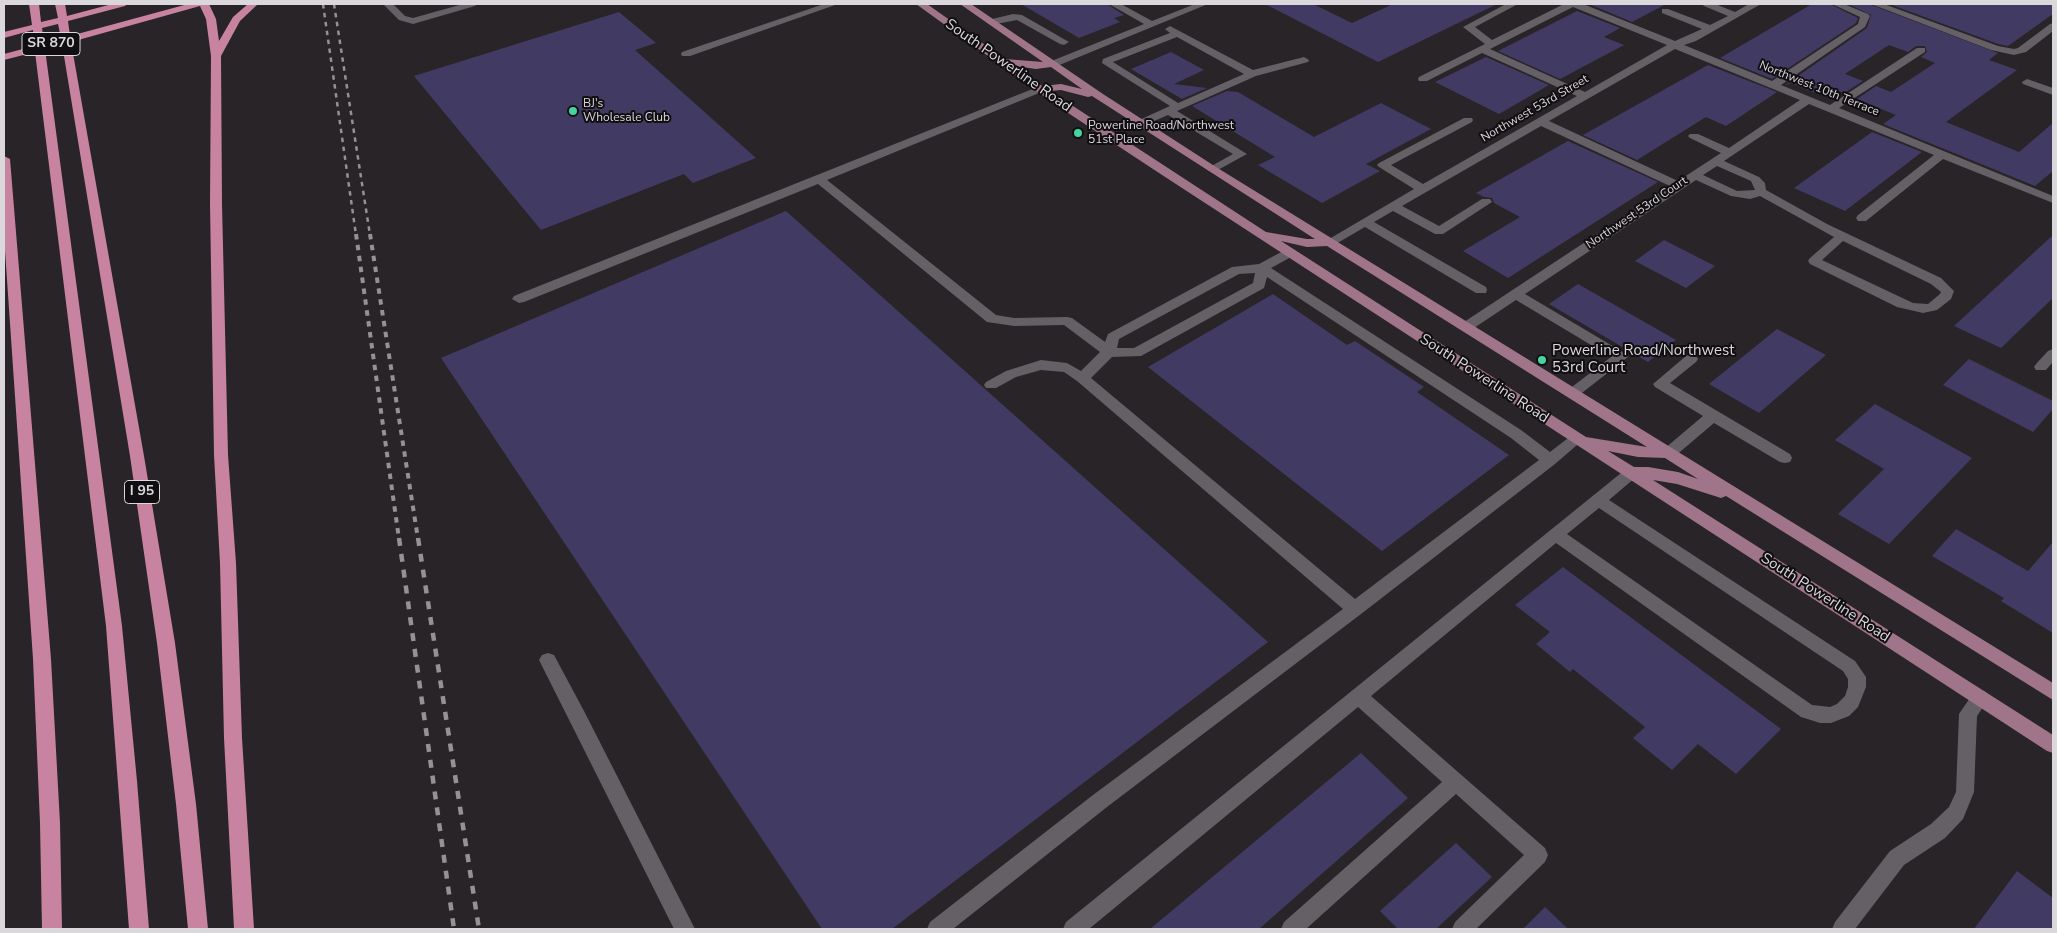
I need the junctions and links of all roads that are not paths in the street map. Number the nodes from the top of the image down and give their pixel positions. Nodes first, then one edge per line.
1 (84, 4) edge
2 (122, 4) edge
3 (198, 4) edge
4 (204, 4) edge
5 (252, 4) edge
6 (388, 4) edge
7 (472, 4) edge
8 (833, 4) edge
9 (921, 4) edge
10 (965, 4) edge
11 (1114, 4) edge
12 (1203, 4) edge
13 (1512, 4) edge
14 (1571, 4) edge
15 (1575, 4) edge
16 (1707, 4) edge
17 (1756, 4) edge
18 (1837, 4) edge
19 (1876, 4) edge
20 (60, 5) edge
21 (35, 8) edge
22 (1665, 11) dead end
23 (1735, 15) junction
24 (991, 22) junction
25 (1155, 23) junction
26 (2053, 26) edge
27 (1710, 29) junction
28 (1178, 33) junction
29 (4, 35) edge
30 (1064, 42) dead end
31 (1674, 45) junction
32 (1486, 47) junction
33 (1090, 50) junction
34 (1921, 50) dead end
35 (686, 54) dead end
36 (4, 55) edge
37 (216, 56) junction
38 (1304, 60) dead end
39 (1107, 61) junction
40 (1004, 62) junction
41 (1053, 64) junction
42 (1252, 74) junction
43 (1423, 79) dead end
44 (2027, 82) dead end
45 (1773, 85) junction
46 (1040, 89) junction
47 (2053, 92) edge
48 (1099, 96) junction
49 (1586, 96) junction
50 (1808, 100) junction
51 (1173, 109) junction
52 (1830, 109) junction
53 (1468, 120) dead end
54 (1541, 122) junction
55 (1141, 123) junction
56 (1694, 136) dead end
57 (1729, 152) junction
58 (1942, 154) junction
59 (4, 159) edge
60 (1716, 161) junction
61 (1212, 169) junction
62 (1694, 175) junction
63 (819, 180) junction
64 (1679, 186) junction
65 (1423, 189) junction
66 (1761, 192) junction
67 (2053, 200) edge
68 (1486, 202) dead end
69 (1394, 206) junction
70 (1862, 218) dead end
71 (1366, 222) junction
72 (1257, 232) junction
73 (1842, 236) junction
74 (1330, 242) junction
75 (1289, 253) junction
76 (1262, 268) junction
77 (1481, 290) dead end
78 (1194, 293) junction
79 (1515, 294) junction
80 (519, 299) dead end
81 (1215, 309) junction
82 (1466, 327) junction
83 (1109, 352) junction
84 (2053, 354) edge
85 (1691, 359) dead end
86 (2041, 367) dead end
87 (1082, 378) junction
88 (991, 385) dead end
89 (1573, 393) junction
90 (1714, 416) junction
91 (1578, 439) junction
92 (1669, 452) junction
93 (1785, 458) dead end
94 (1550, 460) junction
95 (1631, 473) junction
96 (1598, 500) junction
97 (1748, 502) junction
98 (1556, 535) junction
99 (1355, 609) junction
100 (548, 660) dead end
101 (2053, 692) edge
102 (1359, 696) junction
103 (1980, 698) junction
104 (2053, 745) edge
105 (1456, 782) junction
106 (52, 929) edge
107 (139, 929) edge
108 (198, 929) edge
109 (244, 929) edge
110 (684, 929) edge
111 (937, 929) edge
112 (1073, 929) edge
113 (1291, 929) edge
114 (1462, 929) edge
115 (1842, 929) edge

1 - 36 highway
2 - 29 highway, SR 870
3 - 36 highway, SR 870
4 - 37 highway
5 - 37 highway
6 - 7 street
8 - 35 street
9 - 40 main road, South Powerline Road
10 - 24 main road, South Powerline Road
11 - 25 street
12 - 25 street
13 - 32 street
14 - 32 street
15 - 31 street, Northwest 10th Terrace
16 - 23 street
17 - 23 street, Northwest 53rd Street
18 - 45 street
19 - 26 street
20 - 108 highway, I 95
21 - 107 highway
22 - 27 street
23 - 27 street, Northwest 53rd Street
24 - 30 street
24 - 41 main road, South Powerline Road
25 - 28 street
25 - 33 street
27 - 31 street, Northwest 53rd Street
28 - 39 street
28 - 42 street
31 - 45 street, Northwest 10th Terrace
31 - 49 street, Northwest 53rd Street
32 - 43 street
32 - 49 street
33 - 39 street
33 - 41 street
34 - 52 street
37 - 109 highway
38 - 42 street
39 - 51 street
40 - 41 main road
40 - 46 main road, South Powerline Road
41 - 48 main road, South Powerline Road
42 - 51 street
44 - 47 street
45 - 50 street, Northwest 10th Terrace
46 - 48 main road
46 - 63 street
46 - 72 main road, South Powerline Road
48 - 55 main road, South Powerline Road
49 - 54 street, Northwest 53rd Street
50 - 52 street, Northwest 10th Terrace
50 - 57 street, Northwest 53rd Court
51 - 55 street
51 - 61 street
52 - 58 street, Northwest 10th Terrace
53 - 65 street
54 - 64 street
54 - 65 street, Northwest 53rd Street
55 - 61 main road, South Powerline Road
56 - 57 street
57 - 60 street, Northwest 53rd Court
58 - 67 street, Northwest 10th Terrace
58 - 70 street
59 - 106 highway
60 - 62 street, Northwest 53rd Court
60 - 66 street
61 - 74 main road, South Powerline Road
62 - 64 street, Northwest 53rd Court
62 - 66 street
63 - 80 street
63 - 83 street
64 - 79 street, Northwest 53rd Court
65 - 69 street, Northwest 53rd Street
66 - 73 street
68 - 69 street
69 - 71 street, Northwest 53rd Street
71 - 74 street, Northwest 53rd Street
71 - 77 street
72 - 74 main road
72 - 75 main road, South Powerline Road
73 - 73 street
74 - 82 main road, South Powerline Road
75 - 76 street
75 - 91 main road, South Powerline Road
76 - 78 street
76 - 81 street
76 - 94 street
78 - 81 street
78 - 83 street
79 - 82 street, Northwest 53rd Court
79 - 89 street
81 - 83 street
82 - 89 main road, South Powerline Road
83 - 87 street
84 - 86 street
85 - 90 street
87 - 88 street
87 - 99 street
89 - 92 main road, South Powerline Road
90 - 92 street
90 - 93 street
91 - 92 main road
91 - 94 street
91 - 95 main road, South Powerline Road
92 - 97 main road, South Powerline Road
94 - 99 street
95 - 96 street
95 - 97 main road
95 - 103 main road, South Powerline Road
96 - 98 street
96 - 98 street
97 - 101 main road, South Powerline Road
98 - 102 street
99 - 111 street
100 - 110 street
102 - 105 street
102 - 112 street
103 - 104 main road, South Powerline Road
103 - 115 street
105 - 113 street
105 - 114 street

